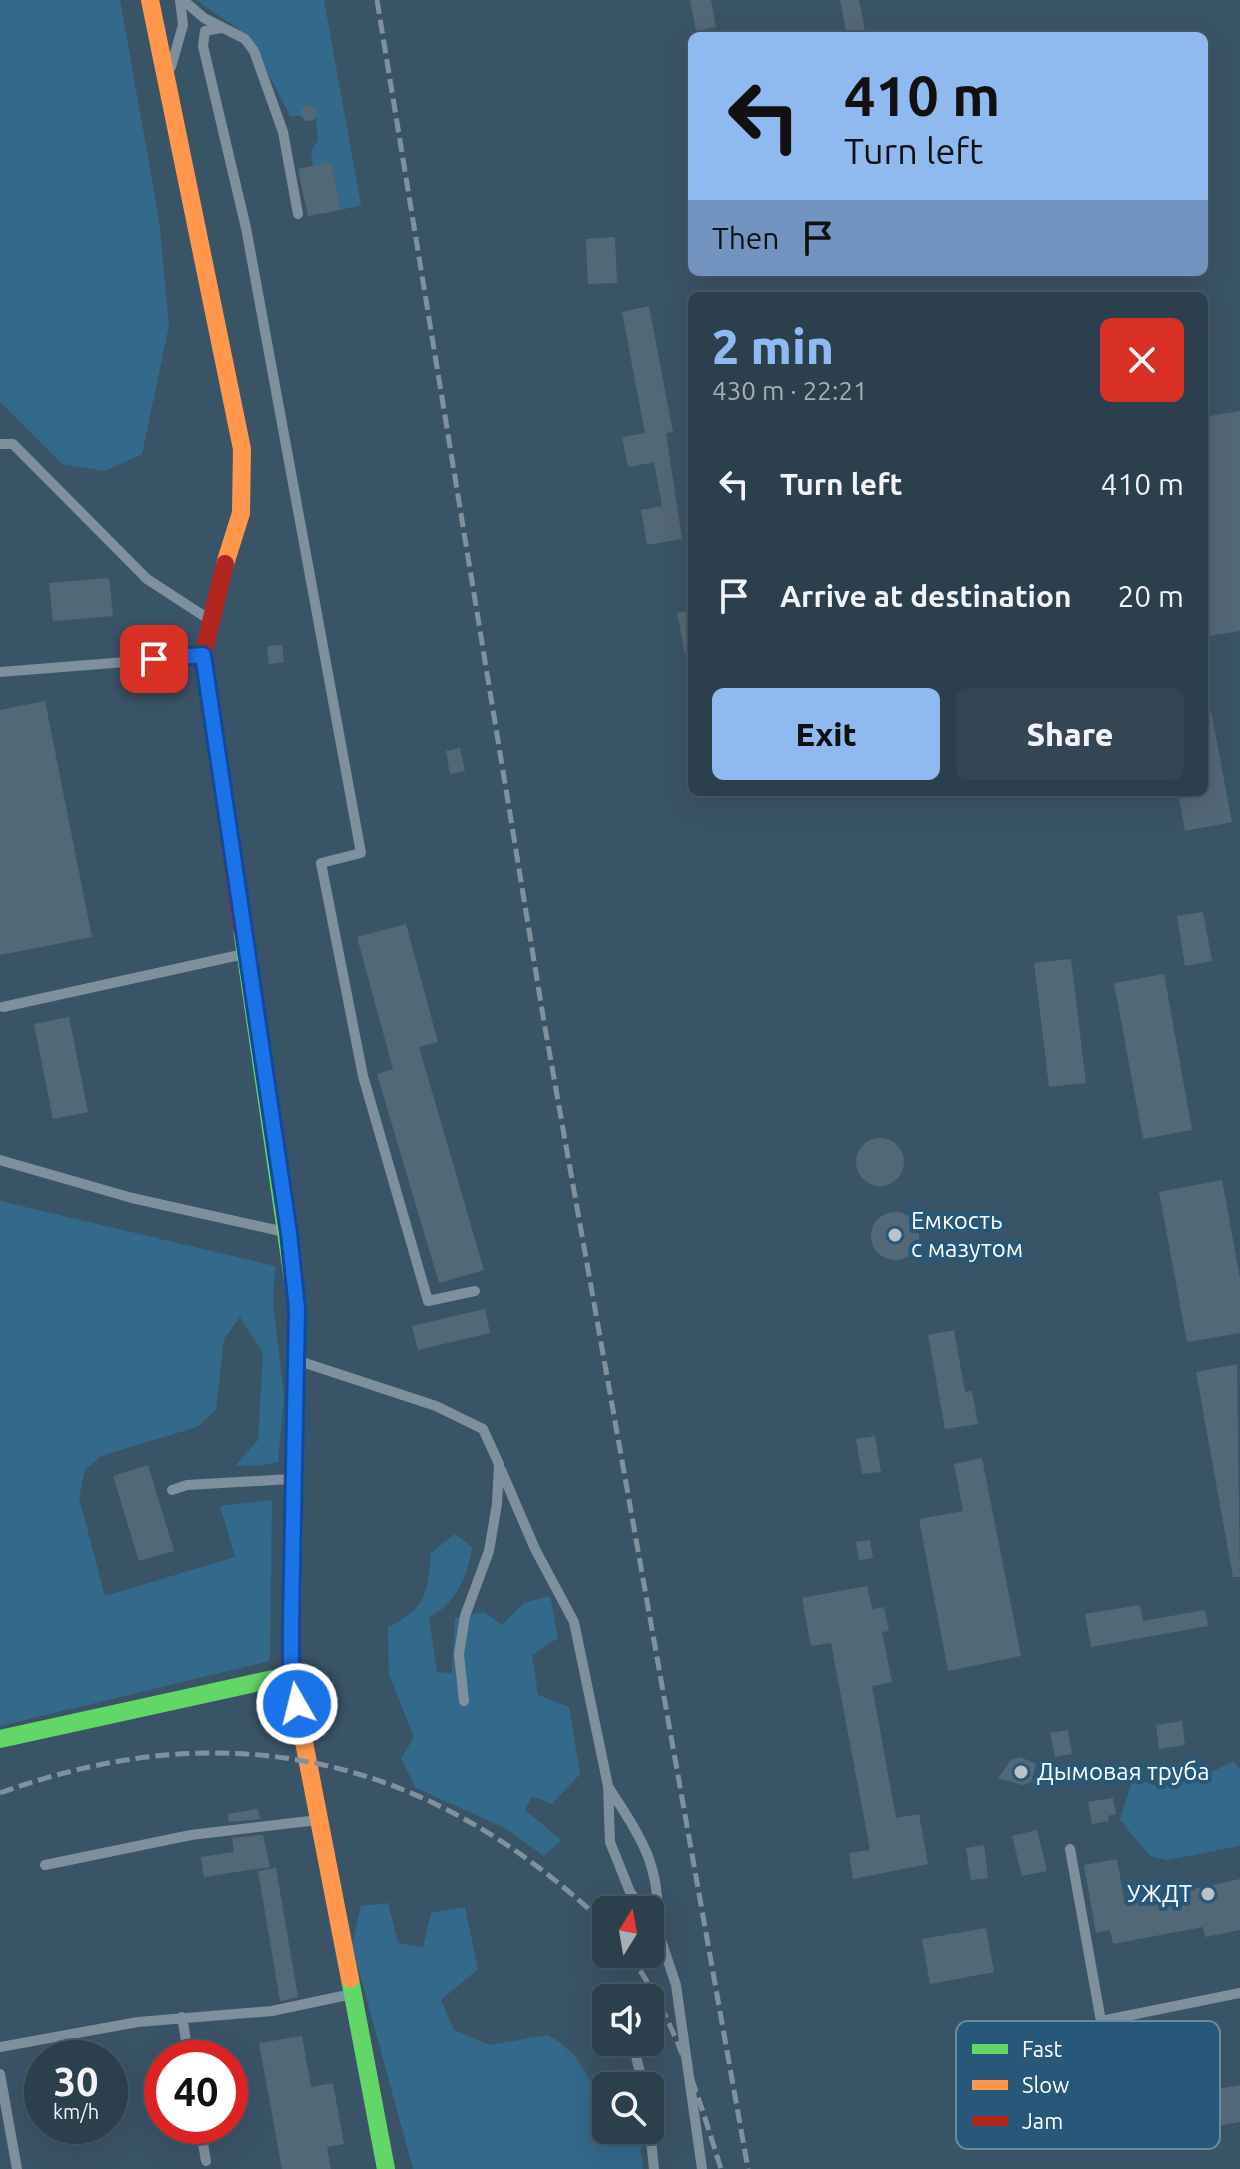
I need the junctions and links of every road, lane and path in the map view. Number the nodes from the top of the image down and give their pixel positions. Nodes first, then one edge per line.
1 (150, 0) edge
2 (182, 0) edge
3 (221, 28) junction
4 (167, 81) junction
5 (298, 214) dead end
6 (0, 444) edge
7 (209, 619) junction
8 (203, 655) junction
9 (0, 672) edge
10 (246, 953) junction
11 (3, 1007) dead end
12 (0, 1160) edge
13 (289, 1233) junction
14 (475, 1291) dead end
15 (297, 1361) junction
16 (499, 1464) junction
17 (293, 1479) junction
18 (172, 1490) dead end
19 (291, 1675) junction
20 (464, 1701) dead end
21 (0, 1739) edge
22 (608, 1786) junction
23 (320, 1820) junction
24 (1070, 1849) dead end
25 (45, 1865) dead end
26 (633, 1896) edge
27 (660, 1896) edge
28 (664, 1951) edge
29 (353, 1993) junction
30 (1240, 1993) edge
31 (182, 2017) junction
32 (186, 2040) edge
33 (0, 2047) edge
34 (636, 2056) dead end
35 (640, 2072) edge
36 (0, 2074) edge
37 (203, 2144) edge
38 (651, 2144) edge
39 (206, 2161) dead end
40 (17, 2169) edge
41 (386, 2169) edge
42 (654, 2169) edge
43 (702, 2169) edge

1 - 4 street
2 - 3 lane
2 - 4 lane
3 - 5 lane
3 - 14 lane
4 - 7 street
6 - 7 lane
7 - 8 street
8 - 9 lane
8 - 10 street
10 - 11 lane
10 - 13 street
12 - 13 lane
13 - 15 street
15 - 16 lane
15 - 17 street
16 - 20 lane
16 - 22 lane
17 - 18 lane
17 - 19 street
19 - 21 street
19 - 23 street
22 - 26 lane
22 - 27 lane
23 - 25 lane
23 - 29 street
24 - 30 lane
28 - 43 lane
29 - 31 lane
29 - 41 street
31 - 32 lane
31 - 33 lane
34 - 35 lane
36 - 40 lane
37 - 39 lane
38 - 42 lane

